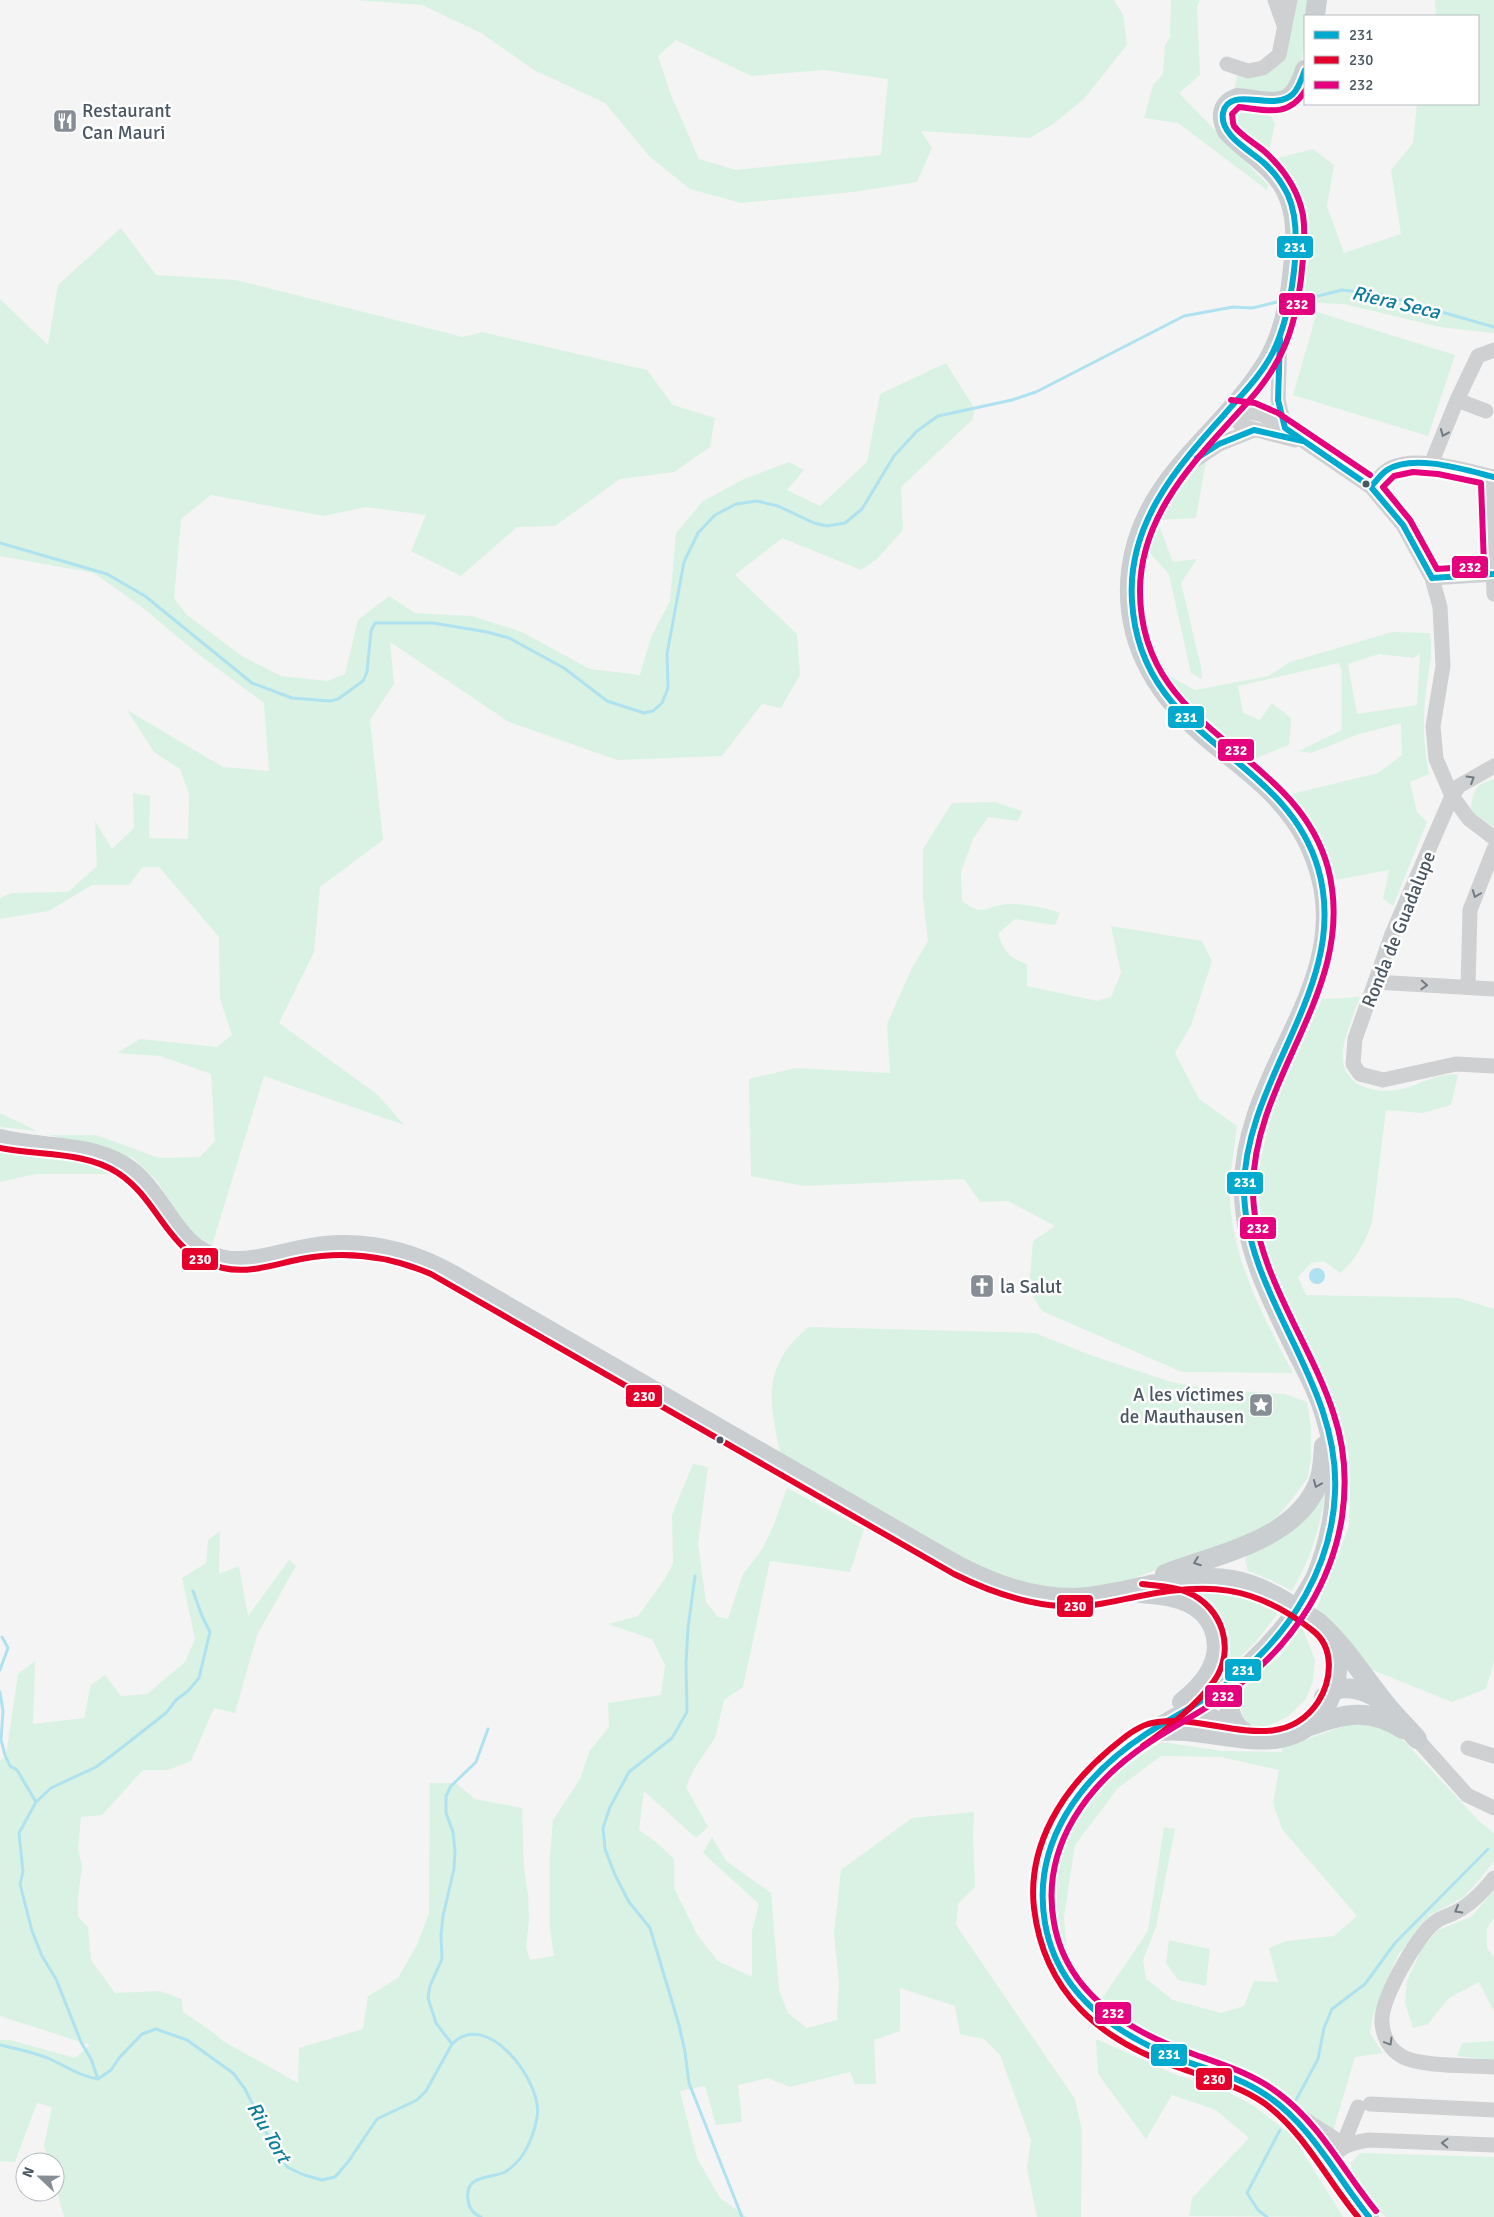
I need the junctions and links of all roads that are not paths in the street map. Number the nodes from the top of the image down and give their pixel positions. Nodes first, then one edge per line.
1 (1276, 0) edge
2 (1290, 0) edge
3 (1317, 0) edge
4 (1315, 15) edge
5 (1284, 26) junction
6 (1227, 64) dead end
7 (1304, 72) edge
8 (1280, 335) junction
9 (1494, 350) edge
10 (1457, 400) junction
11 (1230, 409) junction
12 (1486, 411) dead end
13 (1285, 428) junction
14 (1254, 430) junction
15 (1303, 441) junction
16 (1431, 464) junction
17 (1492, 477) edge
18 (1166, 482) junction
19 (1371, 487) junction
20 (1494, 574) edge
21 (1432, 578) junction
22 (1494, 594) edge
23 (1494, 766) edge
24 (1452, 796) junction
25 (1494, 838) edge
26 (1494, 849) edge
27 (1375, 982) junction
28 (1468, 987) junction
29 (1494, 988) edge
30 (1494, 1066) edge
31 (0, 1139) edge
32 (1326, 1419) junction
33 (1243, 1546) junction
34 (1238, 1580) junction
35 (1129, 1590) junction
36 (1297, 1616) junction
37 (1327, 1642) junction
38 (1238, 1675) junction
39 (1334, 1690) junction
40 (1188, 1709) junction
41 (1378, 1709) junction
42 (1301, 1724) junction
43 (1239, 1729) junction
44 (1147, 1733) junction
45 (1417, 1739) joint
46 (1468, 1748) dead end
47 (1494, 1756) edge
48 (1494, 1808) edge
49 (1494, 1878) edge
50 (1494, 2067) edge
51 (1282, 2106) junction
52 (1494, 2110) edge
53 (1346, 2142) junction
54 (1494, 2145) edge
55 (1330, 2166) junction
56 (1369, 2217) edge

1 - 5 street
2 - 5 street
3 - 4 main road
5 - 6 street
7 - 8 main road
8 - 11 main road
8 - 13 street
9 - 10 street
10 - 12 street
10 -> 16 street
11 - 13 street
11 - 14 street
11 - 18 main road
13 - 15 street
14 - 15 street
14 - 18 street
15 - 19 street
16 - 17 street
16 - 19 street
17 - 20 street
18 - 32 main road
19 - 21 street
20 - 21 street
20 - 22 street
21 - 24 street
24 -> 23 street
24 - 25 street
24 - 27 street, Ronda de Guadalupe
26 -> 28 street
27 -> 28 street
27 - 30 street, Ronda de Guadalupe
28 - 29 street
31 - 35 main road
32 -> 33 main road
32 - 36 main road, bridge
33 - 34 main road
33 -> 35 main road
34 - 35 main road
34 - 36 main road
35 - 44 main road
36 - 37 main road
36 - 38 main road
37 - 39 main road
37 - 41 main road
37 - 42 main road
38 - 40 main road
38 - 43 main road
39 - 41 main road
39 - 42 main road
40 - 43 main road
40 - 44 main road
41 - 42 main road
41 - 45 main road
42 - 43 main road
42 - 44 main road
44 - 51 main road
45 - 48 street
46 - 47 street
49 -> 50 street
51 - 53 street
51 - 55 main road
52 - 53 street
54 -> 53 street
53 - 55 street
55 - 56 main road

